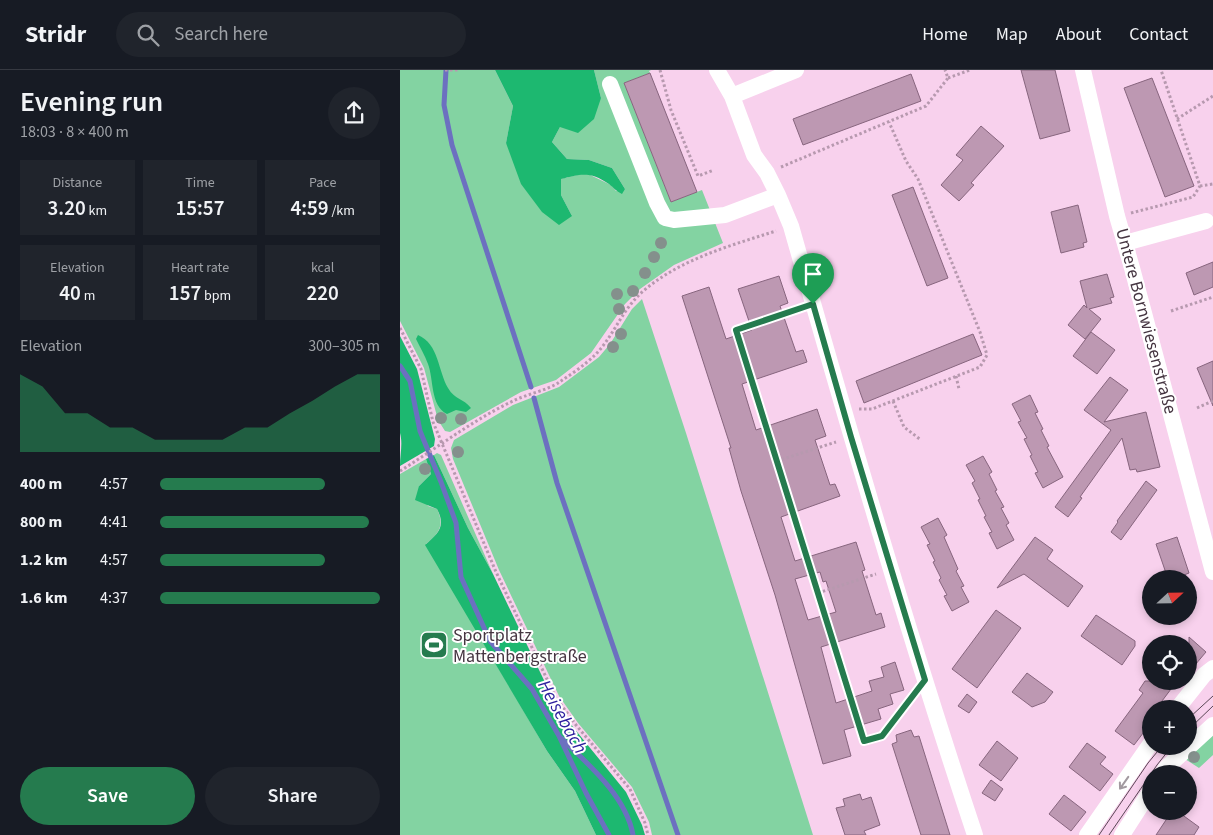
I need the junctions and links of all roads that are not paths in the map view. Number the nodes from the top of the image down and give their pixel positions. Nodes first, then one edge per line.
1 (717, 70) edge
2 (796, 70) edge
3 (1082, 70) edge
4 (610, 84) dead end
5 (732, 96) junction
6 (778, 195) junction
7 (1206, 221) dead end
8 (1125, 243) junction
9 (1213, 572) edge
10 (1213, 668) edge
11 (1184, 700) edge
12 (1213, 726) edge
13 (1143, 755) edge
14 (1169, 765) edge
15 (1142, 804) edge
16 (974, 835) edge
17 (1087, 835) edge
18 (1122, 835) edge

1 - 5 street
2 - 5 street
3 - 8 street, Untere Bornwiesenstraße
4 - 6 street
5 - 6 street
6 - 16 street
7 - 8 street
8 - 9 street, Untere Bornwiesenstraße
10 - 11 street
12 - 14 street
13 -> 17 street
15 - 18 street

